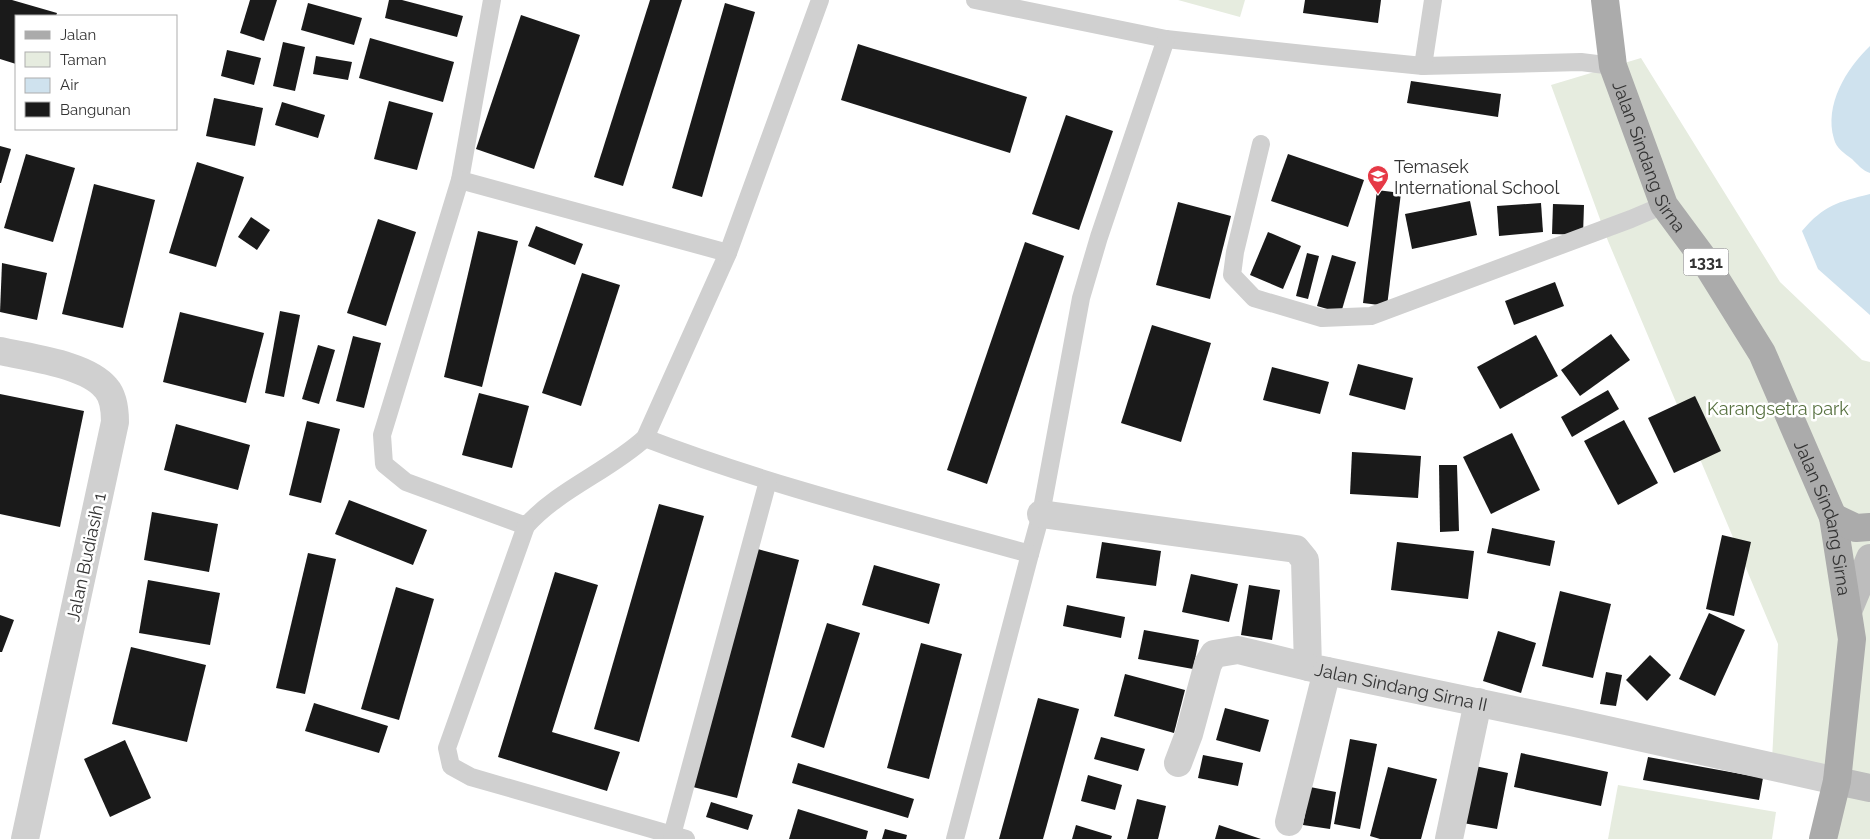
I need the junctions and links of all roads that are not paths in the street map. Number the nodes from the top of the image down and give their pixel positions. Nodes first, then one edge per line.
1 (492, 0) edge
2 (820, 0) edge
3 (975, 0) edge
4 (1433, 0) edge
5 (1605, 0) edge
6 (1049, 8) edge
7 (1166, 39) junction
8 (1423, 66) junction
9 (1613, 66) junction
10 (1260, 144) dead end
11 (460, 180) junction
12 (1664, 205) junction
13 (728, 253) junction
14 (0, 351) edge
15 (645, 438) junction
16 (768, 481) junction
17 (1041, 514) junction
18 (1833, 517) junction
19 (526, 526) junction
20 (1870, 527) edge
21 (1030, 554) junction
22 (1870, 558) edge
23 (1849, 609) junction
24 (1317, 669) junction
25 (1478, 702) junction
26 (1178, 763) dead end
27 (1837, 781) junction
28 (1870, 788) edge
29 (1289, 822) dead end
30 (679, 837) edge
31 (25, 839) edge
32 (955, 839) edge
33 (1449, 839) edge
34 (1823, 839) edge

1 - 11 lane
2 - 13 lane
3 - 6 lane
4 - 8 lane
5 - 9 main road, Jalan Sindang Sirna / 1331
6 - 7 lane
7 - 8 lane
7 - 17 lane
8 - 9 lane
9 - 12 main road, Jalan Sindang Sirna / 1331
10 - 12 lane
11 - 13 lane
11 - 19 lane
12 - 18 main road, Jalan Sindang Sirna / 1331
13 - 15 lane
14 - 31 street, Jalan Budiasih 1
15 - 16 lane
15 - 19 lane
16 - 21 lane
16 - 30 lane
17 - 21 lane
17 - 24 street, Jalan Sindang Sirna II
18 - 20 main road
18 - 23 main road, Jalan Sindang Sirna / 1331
19 - 30 lane
21 - 32 lane
22 - 23 street
23 - 27 main road, Jalan Sindang Sirna / 1331
24 - 25 street, Jalan Sindang Sirna II
24 - 26 street
24 - 29 street
25 - 27 street, Jalan Sindang Sirna II
25 - 33 street
27 - 28 street
27 - 34 main road, Jalan Sindang Sirna / 1331

